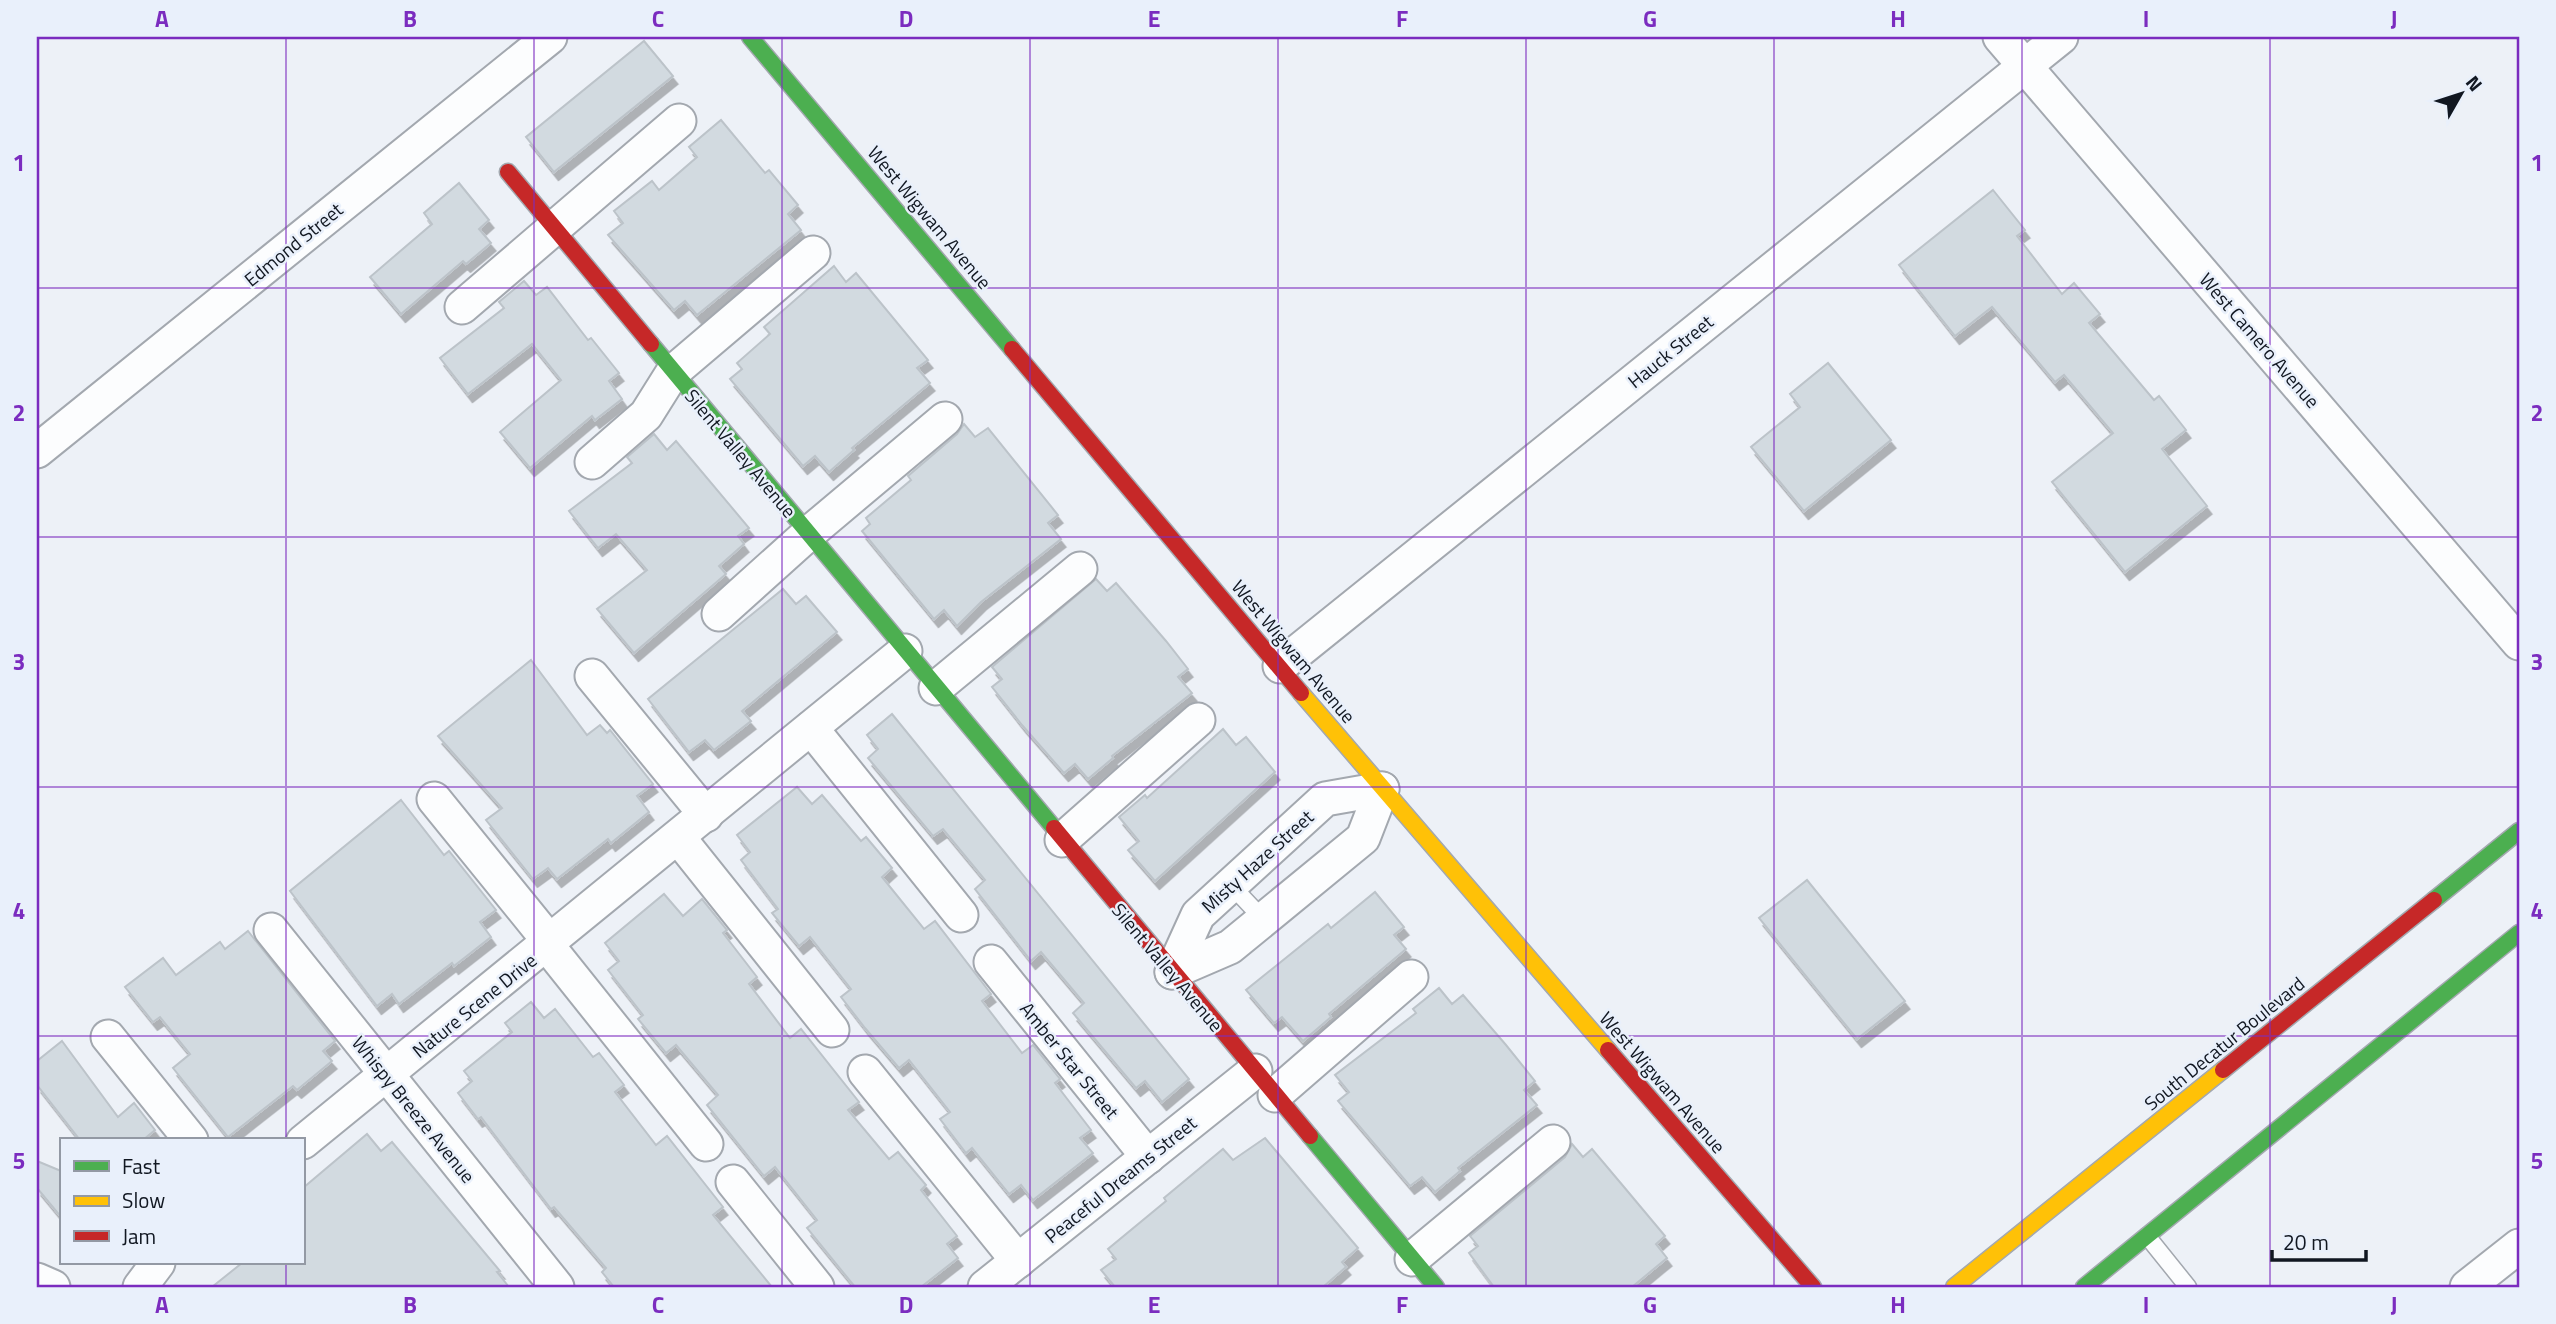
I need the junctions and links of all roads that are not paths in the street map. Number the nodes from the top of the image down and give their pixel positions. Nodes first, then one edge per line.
1 (550, 37) edge
2 (750, 37) edge
3 (2000, 37) edge
4 (2061, 37) edge
5 (2025, 66) junction
6 (679, 121) dead end
7 (508, 172) dead end
8 (555, 229) junction
9 (813, 253) dead end
10 (462, 307) dead end
11 (673, 372) junction
12 (945, 419) dead end
13 (37, 451) edge
14 (592, 462) dead end
15 (808, 534) junction
16 (1080, 569) dead end
17 (719, 614) dead end
18 (2519, 643) edge
19 (905, 651) junction
20 (1280, 666) junction
21 (592, 676) dead end
22 (936, 688) junction
23 (1198, 720) dead end
24 (811, 728) junction
25 (1382, 789) junction
26 (434, 799) dead end
27 (706, 815) junction
28 (2519, 831) edge
29 (678, 837) junction
30 (1062, 840) junction
31 (1230, 884) junction
32 (961, 915) dead end
33 (1263, 919) junction
34 (271, 930) dead end
35 (2519, 933) edge
36 (548, 944) junction
37 (992, 962) dead end
38 (1172, 972) junction
39 (1411, 977) dead end
40 (832, 1030) dead end
41 (108, 1037) dead end
42 (865, 1072) dead end
43 (387, 1075) junction
44 (1265, 1083) junction
45 (189, 1138) edge
46 (304, 1141) edge
47 (1553, 1142) dead end
48 (706, 1144) dead end
49 (1148, 1157) junction
50 (733, 1182) dead end
51 (2147, 1236) junction
52 (2519, 1246) edge
53 (1412, 1259) junction
54 (1018, 1261) junction
55 (157, 1264) edge
56 (37, 1280) edge
57 (53, 1287) edge
58 (140, 1287) edge
59 (557, 1287) edge
60 (817, 1287) edge
61 (985, 1287) edge
62 (1436, 1287) edge
63 (1813, 1287) edge
64 (1954, 1287) edge
65 (2084, 1287) edge
66 (2188, 1287) edge
67 (2468, 1287) edge

1 - 13 street, Edmond Street
2 - 20 street, West Wigwam Avenue
3 - 5 street, West Camero Avenue
4 - 5 street, Hauck Street
5 - 18 street, West Camero Avenue
5 - 20 street, Hauck Street
6 - 8 street
7 - 8 street, Silent Valley Avenue
8 - 10 street
8 - 11 street, Silent Valley Avenue
9 - 11 street, Silent Valley Avenue
11 - 14 street, Silent Valley Avenue
11 - 15 street, Silent Valley Avenue
12 - 15 street, Silent Valley Avenue
15 - 17 street, Silent Valley Avenue
15 - 19 street, Silent Valley Avenue
16 - 22 street
19 - 22 street, Silent Valley Avenue
19 - 24 street, Nature Scene Drive
20 - 25 street, West Wigwam Avenue
21 - 27 street
22 - 30 street, Silent Valley Avenue
23 - 30 street
24 - 27 street, Nature Scene Drive
24 - 32 street
25 - 31 street, Misty Haze Street
25 - 33 street
25 - 63 street, West Wigwam Avenue
26 - 36 street, Nature Scene Drive
27 - 29 street, Nature Scene Drive
28 - 64 street, South Decatur Boulevard
29 - 36 street, Nature Scene Drive
29 - 40 street
30 - 38 street, Silent Valley Avenue
31 - 33 lane
31 - 38 street, Misty Haze Street
33 - 38 street
34 - 43 street, Whispy Breeze Avenue
35 - 51 street
36 - 43 street, Nature Scene Drive
36 - 48 street, Nature Scene Drive
37 - 49 street, Amber Star Street
38 - 44 street, Silent Valley Avenue
39 - 44 street
41 - 45 street
42 - 54 street
43 - 46 street, Nature Scene Drive
43 - 59 street, Whispy Breeze Avenue
44 - 49 street, Peaceful Dreams Street
44 - 53 street, Silent Valley Avenue
47 - 53 street
49 - 54 street, Peaceful Dreams Street
50 - 60 street
51 - 65 street
51 - 66 lane
52 - 67 street
53 - 62 street, Silent Valley Avenue
54 - 61 street, Peaceful Dreams Street
55 - 58 street
56 - 57 street

